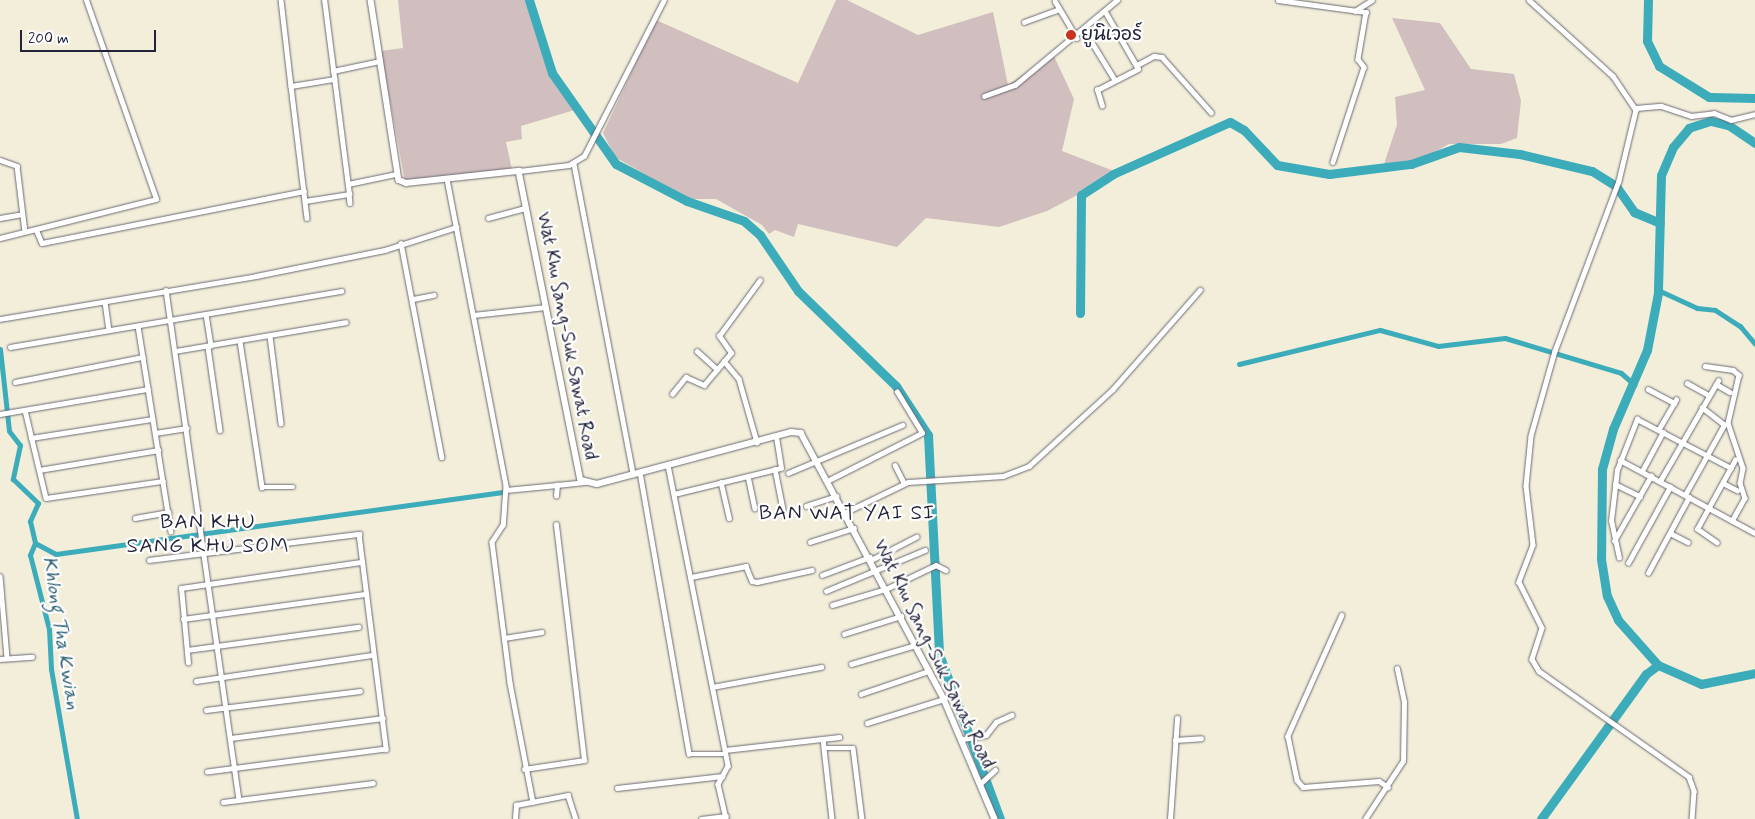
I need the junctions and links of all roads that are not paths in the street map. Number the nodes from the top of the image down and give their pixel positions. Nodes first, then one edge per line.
1 (86, 0) edge
2 (281, 0) edge
3 (285, 0) edge
4 (324, 0) edge
5 (371, 0) edge
6 (664, 0) edge
7 (1117, 0) edge
8 (1278, 0) edge
9 (1372, 0) edge
10 (1529, 0) edge
11 (1055, 1) dead end
12 (1059, 8) junction
13 (1355, 11) junction
14 (1105, 12) junction
15 (1024, 22) dead end
16 (1084, 31) junction
17 (1077, 38) junction
18 (380, 61) junction
19 (1137, 65) junction
20 (333, 70) junction
21 (334, 79) junction
22 (1115, 80) junction
23 (291, 86) junction
24 (984, 96) dead end
25 (1102, 106) dead end
26 (1636, 108) junction
27 (1211, 112) dead end
28 (1755, 114) edge
29 (0, 160) edge
30 (1333, 162) dead end
31 (574, 164) junction
32 (519, 171) junction
33 (396, 174) junction
34 (447, 179) junction
35 (348, 184) junction
36 (304, 191) junction
37 (349, 194) junction
38 (305, 201) junction
39 (350, 203) dead end
40 (526, 208) junction
41 (22, 214) junction
42 (0, 218) edge
43 (307, 218) dead end
44 (488, 218) dead end
45 (456, 227) junction
46 (36, 229) junction
47 (25, 232) junction
48 (0, 238) edge
49 (401, 242) junction
50 (760, 280) dead end
51 (166, 290) junction
52 (1200, 290) dead end
53 (341, 291) dead end
54 (434, 295) dead end
55 (413, 299) junction
56 (105, 302) junction
57 (546, 307) junction
58 (206, 314) junction
59 (473, 315) junction
60 (0, 319) edge
61 (170, 320) junction
62 (346, 322) dead end
63 (138, 326) junction
64 (109, 330) junction
65 (270, 336) junction
66 (240, 341) junction
67 (209, 346) junction
68 (10, 347) dead end
69 (175, 351) junction
70 (696, 351) dead end
71 (143, 357) junction
72 (724, 362) junction
73 (1705, 366) dead end
74 (717, 370) junction
75 (15, 382) dead end
76 (1687, 383) dead end
77 (148, 389) junction
78 (1648, 389) dead end
79 (897, 392) dead end
80 (1730, 392) dead end
81 (672, 394) dead end
82 (1709, 395) junction
83 (1702, 408) junction
84 (25, 410) junction
85 (0, 414) edge
86 (153, 419) junction
87 (281, 423) dead end
88 (902, 425) dead end
89 (187, 428) junction
90 (220, 430) dead end
91 (1661, 430) junction
92 (155, 433) junction
93 (776, 436) junction
94 (31, 438) junction
95 (757, 442) junction
96 (1683, 442) junction
97 (158, 450) junction
98 (1707, 456) junction
99 (442, 457) dead end
100 (1620, 460) junction
101 (1735, 460) dead end
102 (820, 463) junction
103 (668, 465) junction
104 (895, 465) dead end
105 (1731, 468) junction
106 (39, 470) junction
107 (776, 470) junction
108 (1642, 471) junction
109 (640, 472) junction
110 (788, 473) dead end
111 (633, 474) junction
112 (748, 476) junction
113 (1651, 476) junction
114 (829, 480) junction
115 (163, 481) junction
116 (1660, 481) junction
117 (584, 482) junction
118 (721, 482) junction
119 (904, 483) junction
120 (1723, 483) junction
121 (1615, 484) junction
122 (557, 485) junction
123 (293, 487) dead end
124 (1670, 487) junction
125 (506, 490) junction
126 (1737, 490) dead end
127 (674, 494) junction
128 (838, 495) junction
129 (556, 496) dead end
130 (1640, 496) junction
131 (1687, 496) junction
132 (806, 506) dead end
133 (755, 508) dead end
134 (1709, 508) junction
135 (783, 509) dead end
136 (168, 512) junction
137 (846, 512) junction
138 (135, 518) dead end
139 (729, 518) dead end
140 (1732, 521) junction
141 (556, 525) dead end
142 (855, 528) junction
143 (172, 531) dead end
144 (1670, 533) junction
145 (1755, 533) edge
146 (916, 537) dead end
147 (1614, 541) junction
148 (810, 542) dead end
149 (1688, 542) dead end
150 (1717, 543) dead end
151 (926, 550) dead end
152 (206, 552) junction
153 (1619, 558) dead end
154 (871, 559) junction
155 (149, 560) dead end
156 (362, 562) junction
157 (1628, 563) dead end
158 (812, 570) dead end
159 (946, 570) dead end
160 (878, 573) junction
161 (1648, 573) dead end
162 (822, 575) dead end
163 (0, 576) edge
164 (691, 577) junction
165 (210, 583) junction
166 (886, 589) junction
167 (826, 592) dead end
168 (366, 594) junction
169 (832, 605) dead end
170 (1, 612) edge
171 (214, 614) junction
172 (1342, 615) dead end
173 (901, 616) junction
174 (183, 619) junction
175 (358, 627) dead end
176 (542, 632) dead end
177 (844, 634) dead end
178 (504, 638) junction
179 (916, 645) junction
180 (219, 646) junction
181 (187, 650) junction
182 (373, 655) junction
183 (32, 657) dead end
184 (7, 658) junction
185 (0, 659) edge
186 (188, 663) dead end
187 (851, 664) dead end
188 (822, 668) dead end
189 (929, 671) junction
190 (1399, 671) dead end
191 (223, 677) junction
192 (196, 681) dead end
193 (712, 687) junction
194 (360, 691) dead end
195 (861, 694) dead end
196 (944, 699) junction
197 (227, 707) junction
198 (206, 710) dead end
199 (1012, 715) dead end
200 (383, 718) junction
201 (1177, 718) dead end
202 (867, 723) dead end
203 (839, 737) dead end
204 (231, 738) junction
205 (1201, 738) dead end
206 (823, 739) junction
207 (965, 739) junction
208 (1175, 740) junction
209 (824, 748) junction
210 (725, 752) junction
211 (235, 769) junction
212 (524, 769) junction
213 (995, 770) dead end
214 (207, 772) dead end
215 (722, 776) junction
216 (985, 781) junction
217 (373, 783) dead end
218 (1388, 787) junction
219 (617, 788) dead end
220 (239, 800) junction
221 (223, 802) dead end
222 (533, 802) junction
223 (726, 818) edge
224 (515, 819) edge
225 (576, 819) edge
226 (701, 819) edge
227 (832, 819) edge
228 (862, 819) edge
229 (995, 819) edge
230 (1170, 819) edge
231 (1365, 819) edge
232 (1692, 819) edge

1 - 46 street
2 - 3 street
2 - 23 street
4 - 20 street
5 - 18 street
6 - 31 street
7 - 14 street
8 - 13 street
9 - 13 street
10 - 26 street
11 - 12 street
12 - 15 street
12 - 17 street
13 - 30 street
14 - 16 street
14 - 19 street
16 - 17 street
16 - 22 street
17 - 24 street
18 - 20 street
18 - 33 street
19 - 22 street
19 - 27 street
20 - 21 street
21 - 23 street
21 - 35 street
22 - 25 street
23 - 36 street
26 - 28 street
26 - 232 street
29 - 41 street
31 - 32 street
31 - 111 street
32 - 34 street
32 - 40 street, Wat Khu Sang-Suk Sawat Road
33 - 34 street
33 - 35 street
34 - 45 street
35 - 37 street
36 - 38 street
36 - 46 street
37 - 38 street
37 - 39 street
38 - 43 street
40 - 44 street
40 - 57 street, Wat Khu Sang-Suk Sawat Road
41 - 42 street
41 - 47 street
45 - 49 street
45 - 59 street
46 - 47 street
47 - 48 street
49 - 51 street
49 - 55 street
50 - 72 street
51 - 56 street
51 - 61 street
52 - 119 street
53 - 58 street
54 - 55 street
55 - 99 street
56 - 60 street
56 - 64 street
57 - 59 street
57 - 117 street, Wat Khu Sang-Suk Sawat Road
58 - 61 street
58 - 67 street
59 - 125 street
61 - 63 street
61 - 69 street
62 - 65 street
63 - 64 street
63 - 71 street
64 - 68 street
65 - 66 street
65 - 87 street
66 - 67 street
66 - 123 street
67 - 69 street
67 - 90 street
69 - 89 street
70 - 74 street
71 - 75 street
71 - 77 street
72 - 74 street
72 - 95 street
73 - 140 street
74 - 81 street
76 - 82 street
77 - 84 street
77 - 86 street
78 - 91 street
79 - 114 street
80 - 82 street
82 - 83 street
83 - 96 street
83 - 98 street
84 - 85 street
84 - 94 street
86 - 92 street
86 - 94 street
88 - 102 street
89 - 92 street
89 - 152 street
91 - 96 street
91 - 100 street
91 - 108 street
92 - 97 street
93 - 95 street, Wat Khu Sang-Suk Sawat Road
93 - 102 street, Wat Khu Sang-Suk Sawat Road
93 - 107 street
94 - 106 street
95 - 103 street, Wat Khu Sang-Suk Sawat Road
96 - 98 street
96 - 116 street
97 - 106 street
97 - 115 street
98 - 105 street
98 - 131 street
100 - 108 street
100 - 121 street
101 - 105 street
102 - 110 street
102 - 114 street, Wat Khu Sang-Suk Sawat Road
103 - 109 street, Wat Khu Sang-Suk Sawat Road
103 - 127 street
104 - 119 street
105 - 120 street
106 - 115 street
107 - 112 street
107 - 135 street
108 - 113 street
109 - 111 street, Wat Khu Sang-Suk Sawat Road
109 - 210 street
111 - 117 street, Wat Khu Sang-Suk Sawat Road
112 - 118 street
112 - 133 street
113 - 116 street
113 - 130 street
114 - 128 street, Wat Khu Sang-Suk Sawat Road
115 - 136 street
116 - 124 street
117 - 122 street
118 - 127 street
118 - 139 street
119 - 137 street
120 - 126 street
120 - 134 street
121 - 130 street
121 - 147 street
122 - 125 street
122 - 129 street
124 - 131 street
124 - 157 street
125 - 178 street
127 - 164 street
128 - 132 street
128 - 137 street, Wat Khu Sang-Suk Sawat Road
130 - 147 street
131 - 134 street
131 - 144 street
134 - 140 street
134 - 150 street
136 - 138 street
136 - 143 street
137 - 142 street, Wat Khu Sang-Suk Sawat Road
140 - 145 street
141 - 212 street
142 - 148 street
142 - 154 street, Wat Khu Sang-Suk Sawat Road
144 - 149 street
144 - 161 street
146 - 154 street
147 - 153 street
151 - 160 street
152 - 155 street
152 - 156 street
152 - 165 street
154 - 160 street, Wat Khu Sang-Suk Sawat Road
154 - 162 street
156 - 165 street
156 - 168 street
158 - 164 street
159 - 166 street
160 - 166 street, Wat Khu Sang-Suk Sawat Road
160 - 167 street
163 - 170 street
164 - 193 street
165 - 171 street
165 - 174 street
166 - 169 street
166 - 173 street, Wat Khu Sang-Suk Sawat Road
168 - 171 street
168 - 182 street
170 - 184 street
171 - 174 street
171 - 180 street
172 - 218 street
173 - 177 street
173 - 179 street, Wat Khu Sang-Suk Sawat Road
174 - 181 street
175 - 180 street
176 - 178 street
178 - 212 street
179 - 187 street
179 - 189 street, Wat Khu Sang-Suk Sawat Road
180 - 181 street
180 - 191 street
181 - 186 street
182 - 191 street
182 - 200 street
183 - 184 street
184 - 185 street
188 - 193 street
189 - 195 street
189 - 196 street, Wat Khu Sang-Suk Sawat Road
190 - 218 street
191 - 192 street
191 - 197 street
193 - 210 street
194 - 197 street
196 - 202 street
196 - 207 street, Wat Khu Sang-Suk Sawat Road
197 - 198 street
197 - 204 street
199 - 207 street
200 - 204 street
200 - 211 street
201 - 208 street
203 - 206 street
204 - 211 street
205 - 208 street
206 - 209 street
206 - 210 street
207 - 216 street, Wat Khu Sang-Suk Sawat Road
208 - 230 street
209 - 227 street
209 - 228 street
210 - 215 street
211 - 214 street
211 - 220 street
212 - 222 street
213 - 216 street
215 - 219 street
215 - 223 street
216 - 229 street, Wat Khu Sang-Suk Sawat Road
217 - 220 street
218 - 231 street
220 - 221 street
222 - 224 street
222 - 225 street
223 - 226 street

